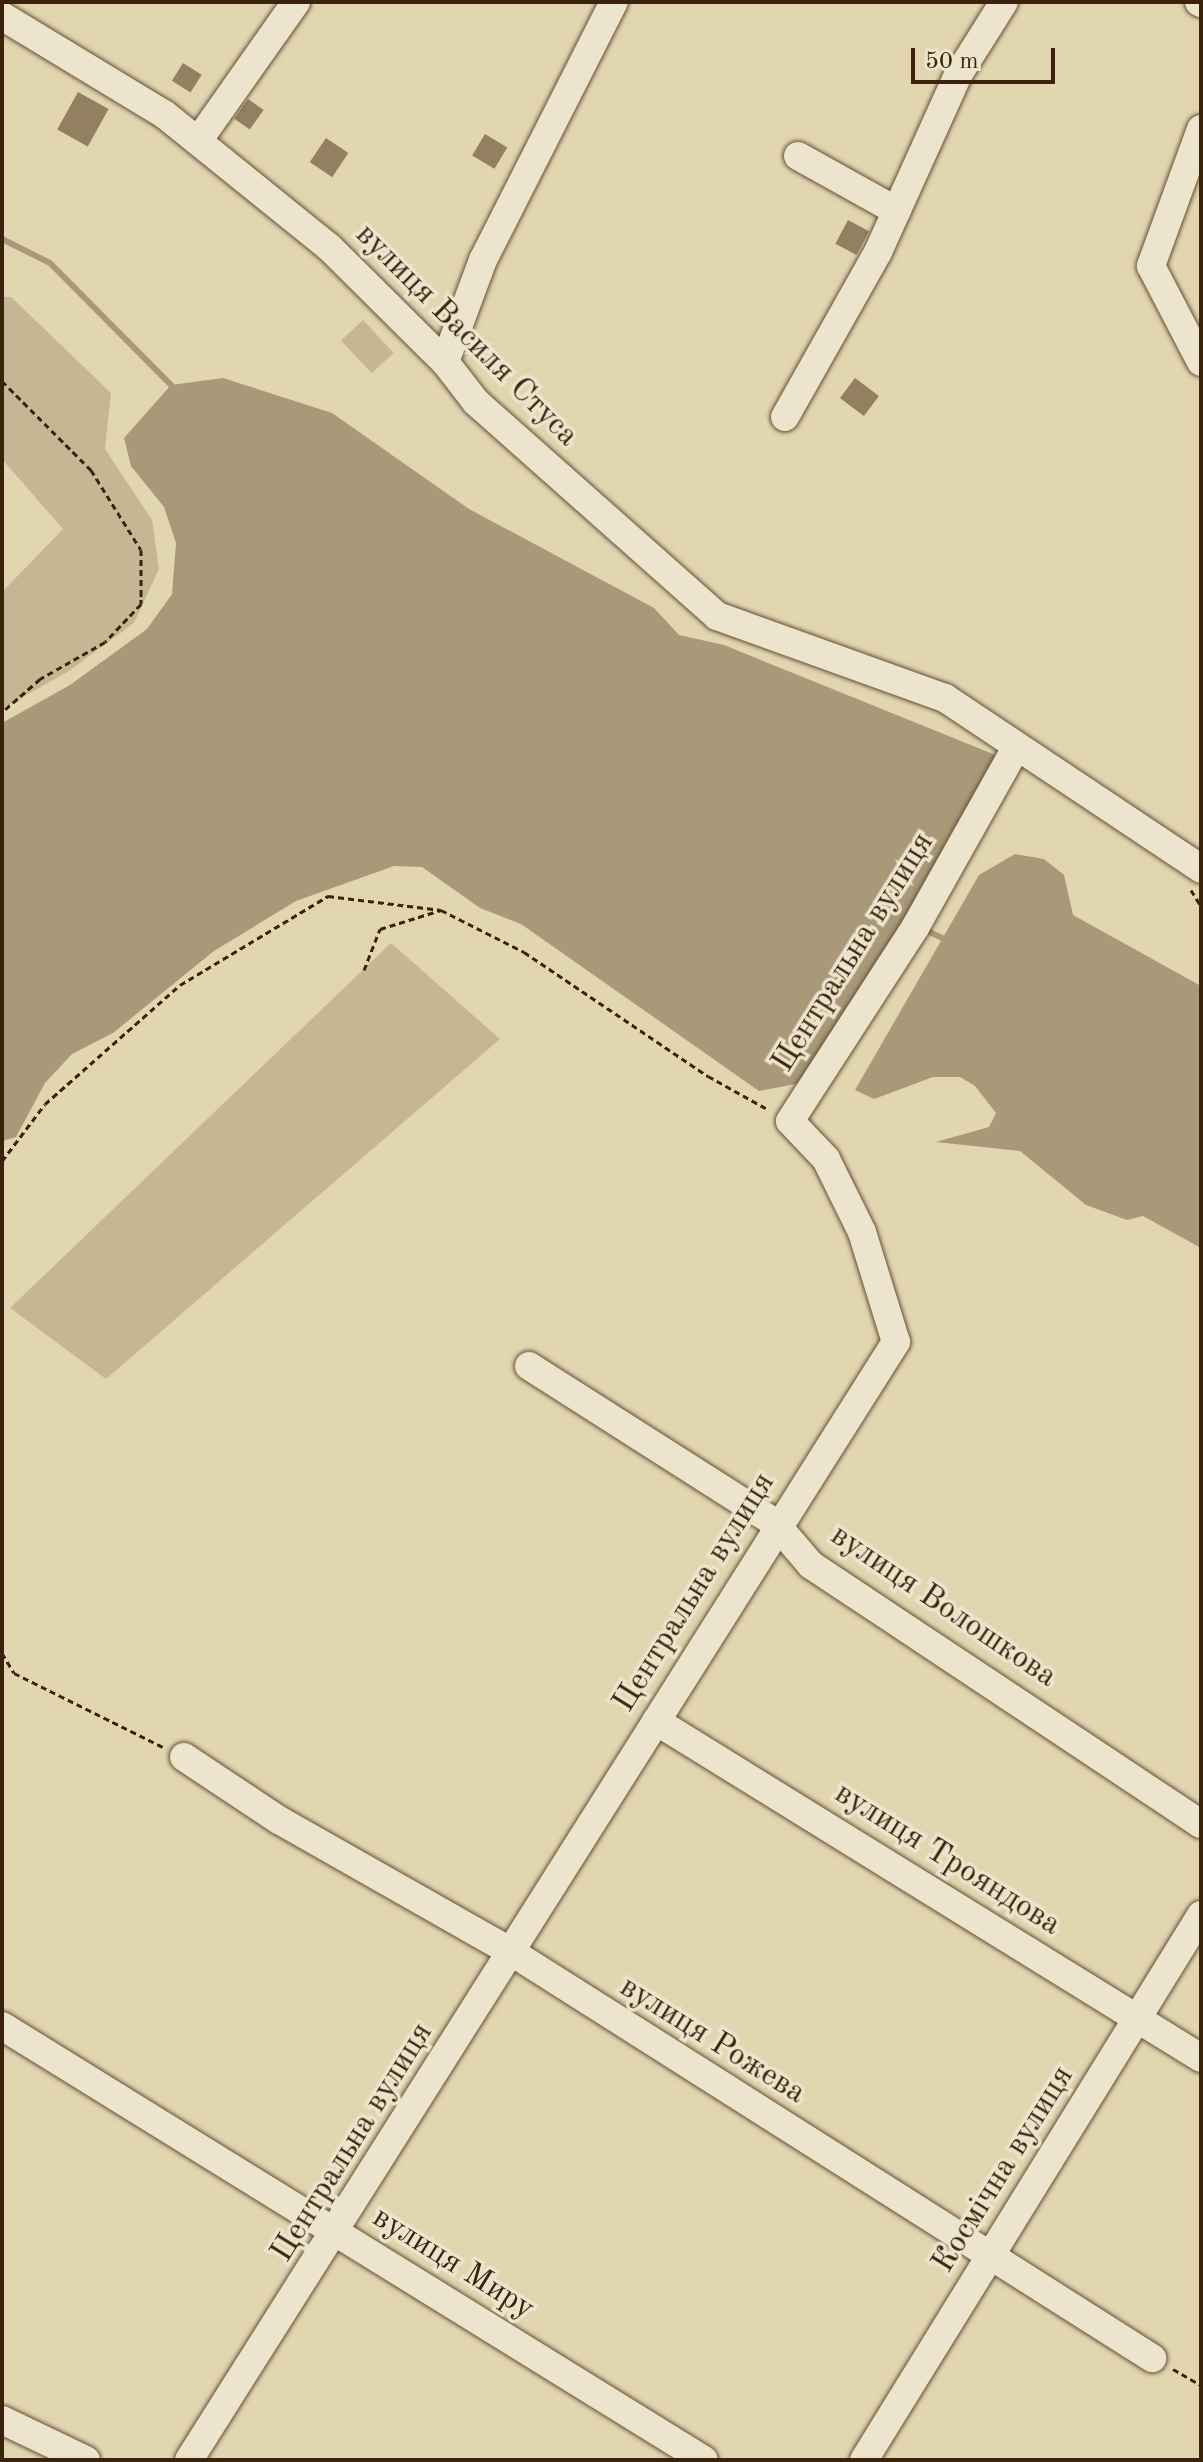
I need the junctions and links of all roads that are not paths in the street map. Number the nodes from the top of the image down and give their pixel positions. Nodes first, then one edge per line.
1 (7, 2) edge
2 (296, 2) edge
3 (614, 2) edge
4 (1004, 2) edge
5 (2, 14) edge
6 (1201, 129) edge
7 (198, 141) junction
8 (798, 156) dead end
9 (897, 211) junction
10 (445, 362) junction
11 (1201, 362) edge
12 (785, 417) dead end
13 (1016, 748) junction
14 (1201, 869) edge
15 (529, 1366) dead end
16 (775, 1523) junction
17 (656, 1721) junction
18 (184, 1757) road end
19 (1201, 1824) edge
20 (1201, 1915) edge
21 (513, 1953) junction
22 (1138, 2018) junction
23 (2, 2026) edge
24 (1201, 2058) edge
25 (338, 2232) junction
26 (995, 2253) junction
27 (1152, 2358) road end
28 (2, 2420) edge
29 (86, 2460) edge
30 (189, 2460) edge
31 (704, 2460) edge
32 (864, 2460) edge

1 - 5 street
2 - 7 street
3 - 10 street
4 - 9 street
5 - 7 street, вулиця Василя Стуса
6 - 11 street
7 - 10 street, вулиця Василя Стуса
8 - 9 street
9 - 12 street
10 - 13 street, вулиця Василя Стуса
13 - 14 street, вулиця Василя Стуса
13 - 16 street, Центральна вулиця
15 - 16 street, вулиця Волошкова
16 - 17 street, Центральна вулиця
16 - 19 street, вулиця Волошкова
17 - 21 street, Центральна вулиця
17 - 22 street, вулиця Трояндова
18 - 21 street, вулиця Рожева
20 - 22 street, Космічна вулиця
21 - 25 street, Центральна вулиця
21 - 26 street, вулиця Рожева
22 - 24 street, вулиця Трояндова
22 - 26 street, Космічна вулиця
23 - 25 street, вулиця Миру
25 - 30 street, Центральна вулиця
25 - 31 street, вулиця Миру
26 - 27 street, вулиця Рожева
26 - 32 street, Космічна вулиця
28 - 29 street

